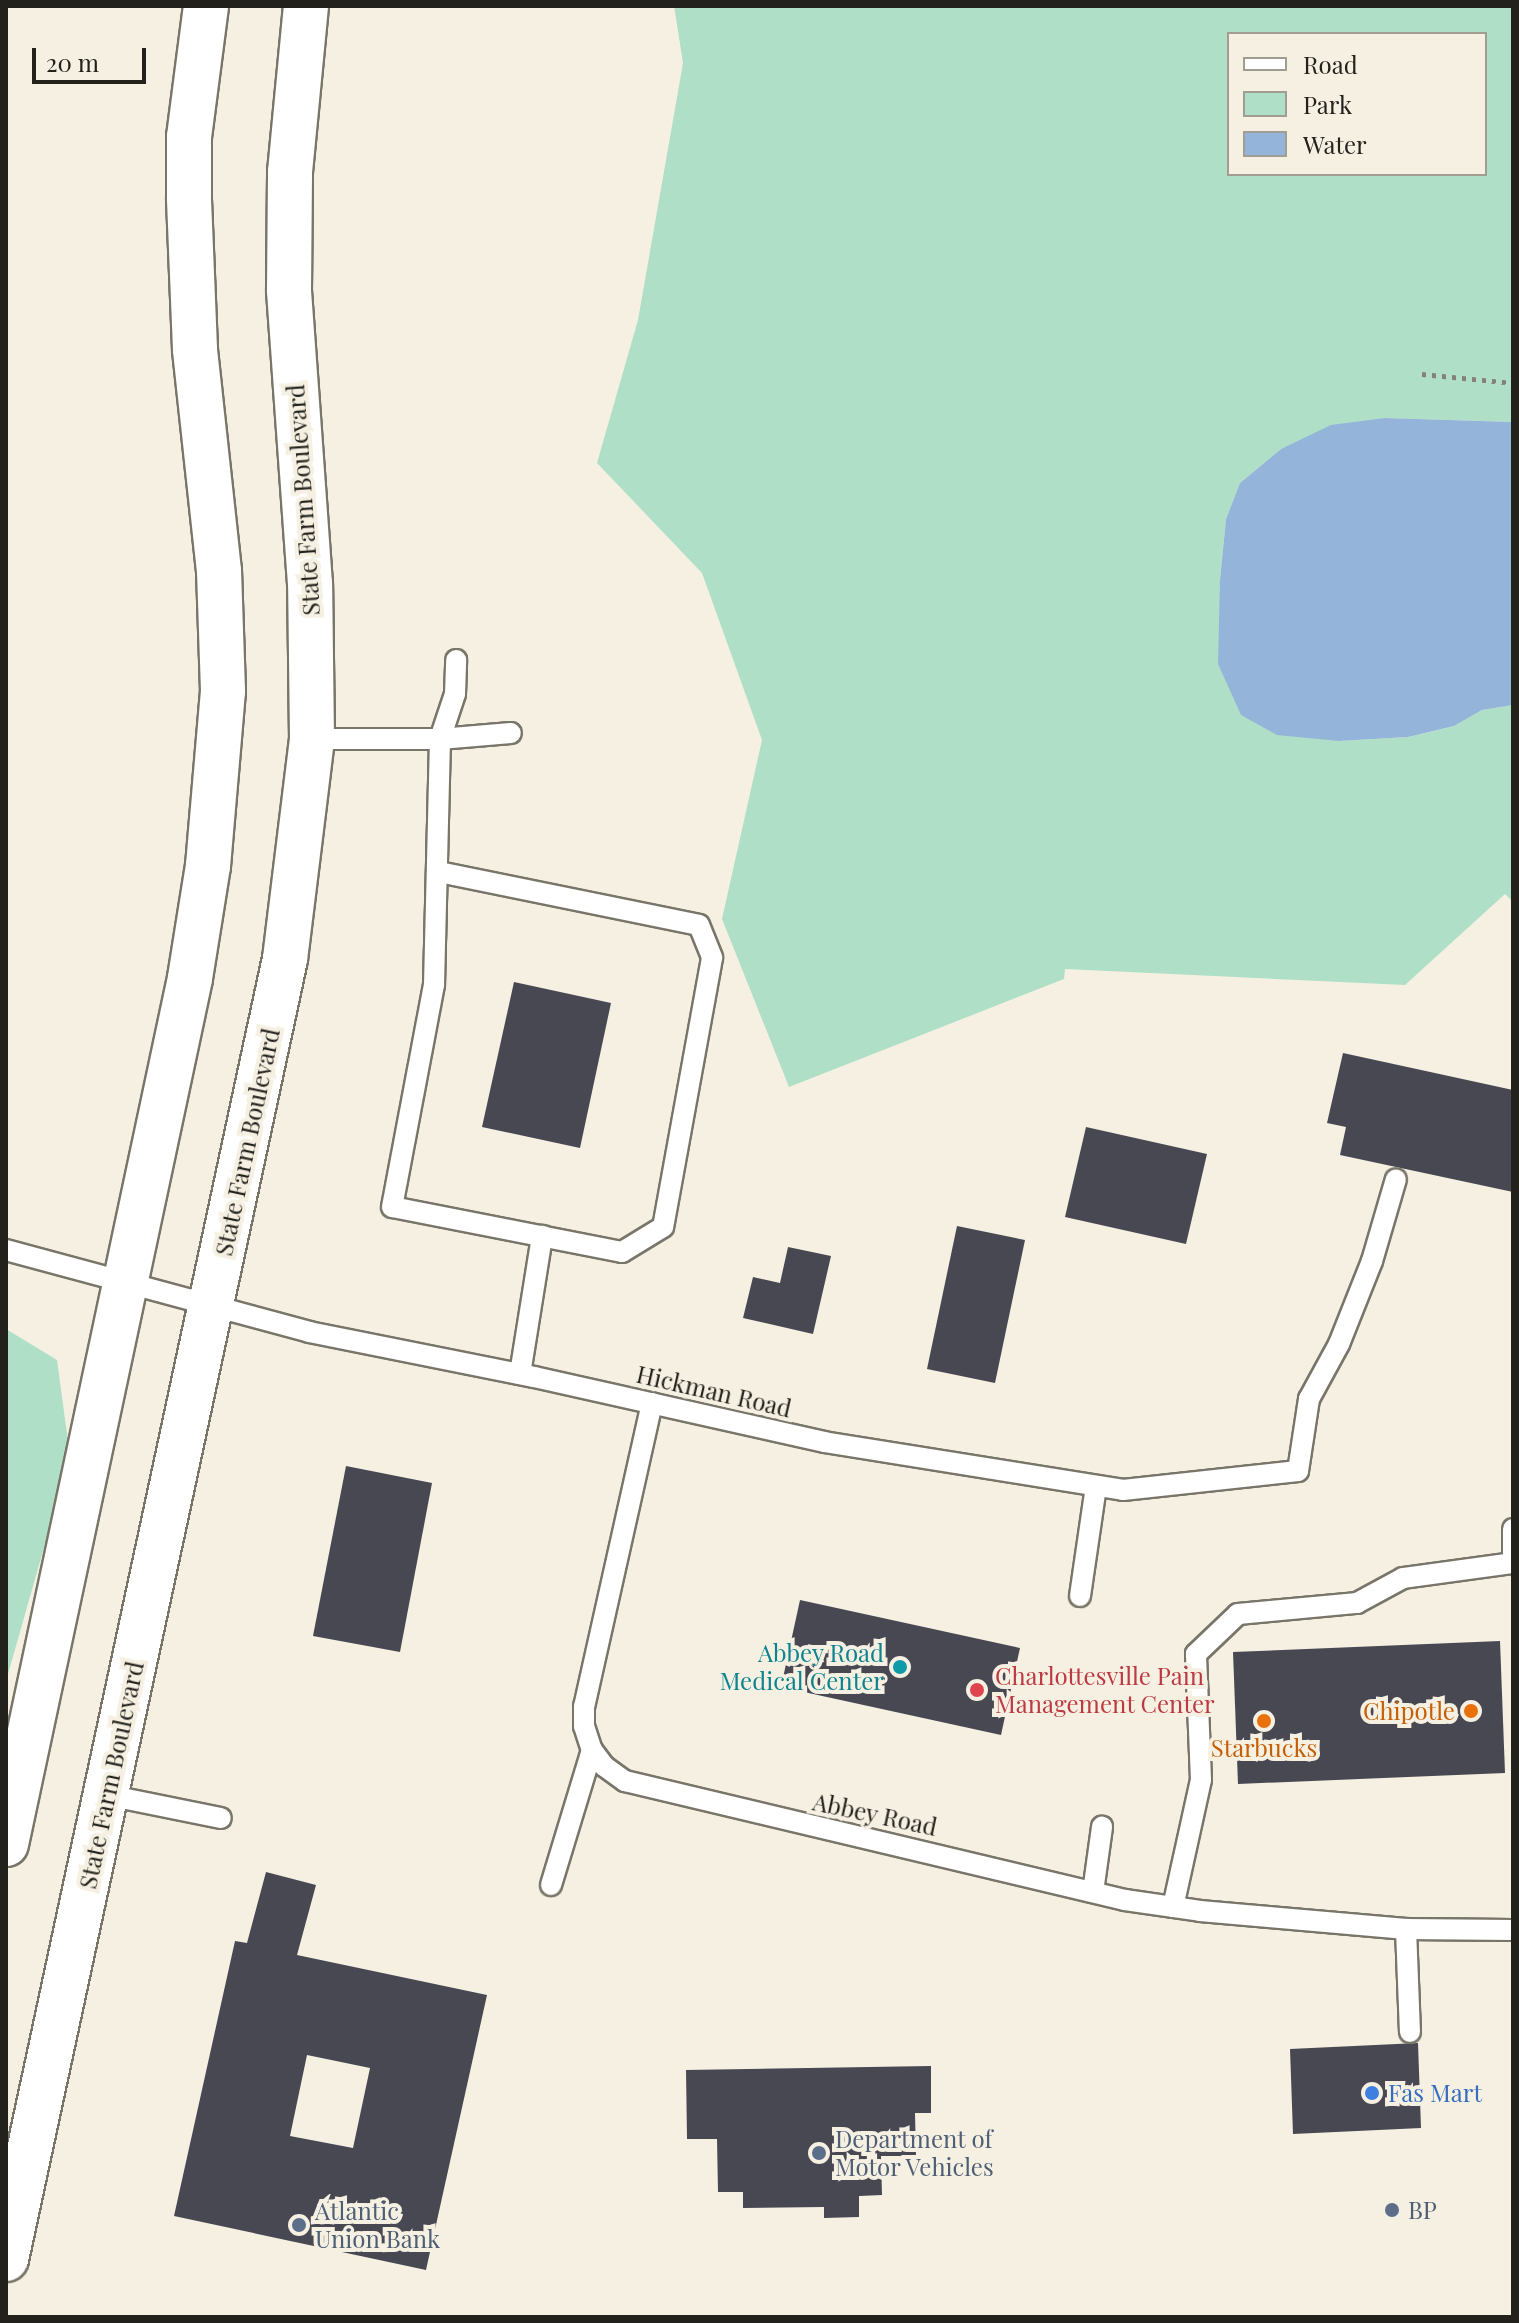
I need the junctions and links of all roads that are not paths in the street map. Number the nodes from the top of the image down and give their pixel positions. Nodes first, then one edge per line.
1 (206, 6) edge
2 (306, 6) edge
3 (456, 660) dead end
4 (511, 733) dead end
5 (312, 739) junction
6 (440, 739) junction
7 (439, 872) junction
8 (1396, 1179) dead end
9 (542, 1236) junction
10 (6, 1250) edge
11 (125, 1284) junction
12 (213, 1307) junction
13 (520, 1374) junction
14 (652, 1403) junction
15 (1096, 1486) junction
16 (1513, 1529) edge
17 (1513, 1561) edge
18 (1080, 1596) dead end
19 (592, 1750) junction
20 (107, 1795) junction
21 (221, 1818) dead end
22 (1102, 1827) dead end
23 (6, 1844) edge
24 (551, 1885) dead end
25 (1093, 1892) junction
26 (1173, 1907) junction
27 (1406, 1929) junction
28 (1513, 1930) edge
29 (1410, 2032) dead end
30 (6, 2259) edge

1 - 11 street
2 - 5 street, State Farm Boulevard
3 - 6 lane
4 - 6 lane
5 - 6 lane
5 - 12 street, State Farm Boulevard
6 - 7 lane
7 - 9 lane
7 - 9 lane
8 - 15 lane, Hickman Road
9 - 13 lane
10 - 11 lane, Hickman Road
11 - 12 lane, Hickman Road
11 - 23 street
12 - 13 lane, Hickman Road
12 - 20 street, State Farm Boulevard
13 - 14 lane, Hickman Road
14 - 15 lane, Hickman Road
14 - 19 lane
15 - 18 lane
16 - 17 lane
17 - 26 lane
19 - 24 lane
19 - 25 lane, Abbey Road
20 - 21 lane
20 - 30 street, State Farm Boulevard
22 - 25 lane
25 - 26 lane, Abbey Road
26 - 27 lane, Abbey Road
27 - 28 lane, Abbey Road
27 - 29 lane

